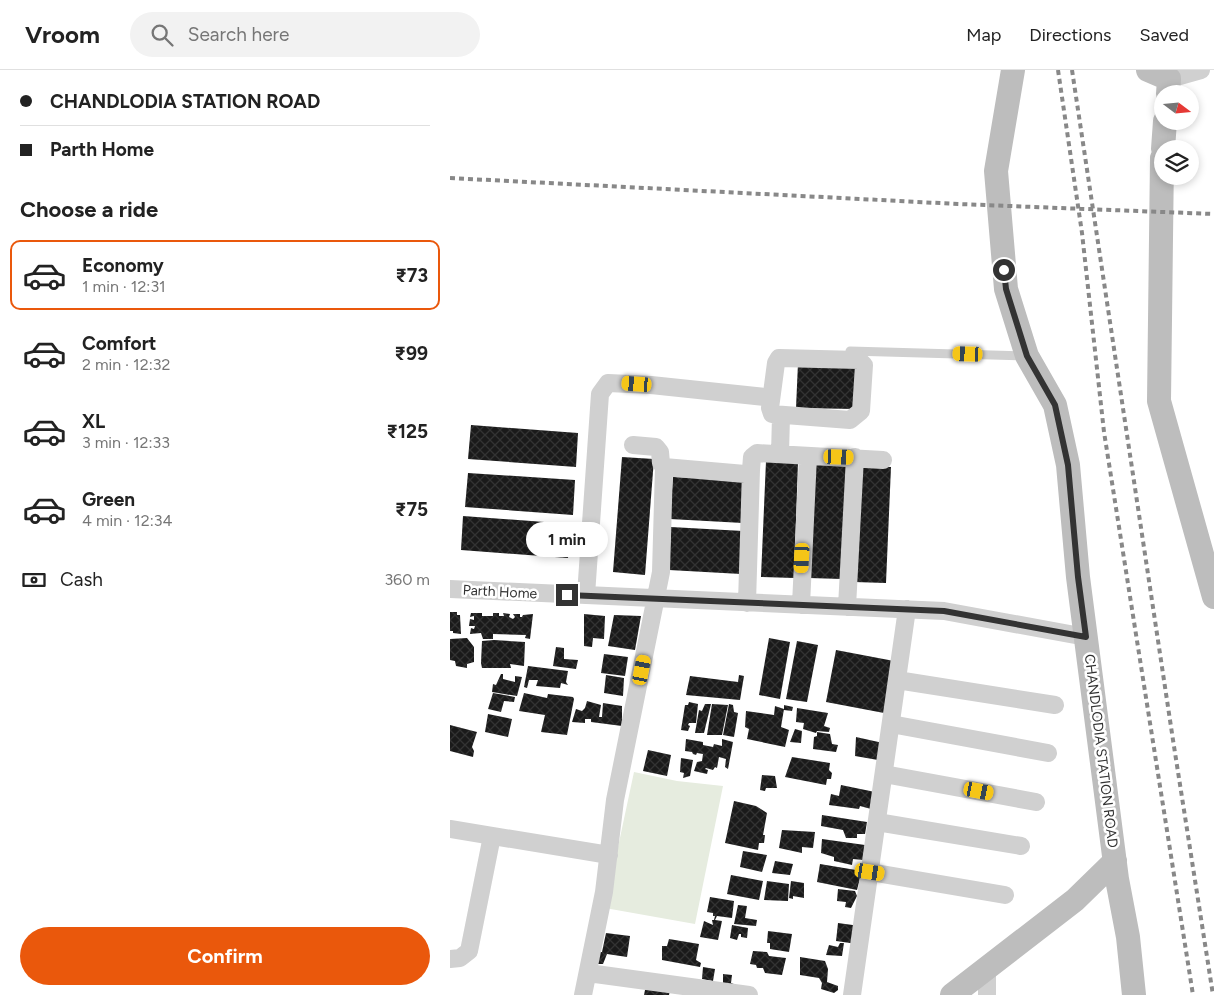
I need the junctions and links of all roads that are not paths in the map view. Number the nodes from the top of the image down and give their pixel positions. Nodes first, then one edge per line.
1 (1013, 70) edge
2 (1148, 70) edge
3 (1201, 70) edge
4 (1168, 85) edge
5 (1171, 85) edge
6 (1162, 185) edge
7 (850, 351) dead end
8 (1027, 356) junction
9 (765, 397) dead end
10 (781, 416) junction
11 (633, 445) dead end
12 (780, 454) junction
13 (808, 456) junction
14 (855, 458) junction
15 (883, 460) dead end
16 (664, 467) junction
17 (751, 470) junction
18 (450, 589) edge
19 (586, 596) junction
20 (1214, 597) edge
21 (656, 599) junction
22 (747, 602) junction
23 (801, 605) junction
24 (847, 606) junction
25 (907, 609) junction
26 (1086, 637) junction
27 (897, 680) junction
28 (1055, 705) dead end
29 (891, 724) junction
30 (1048, 753) dead end
31 (884, 774) junction
32 (1036, 802) dead end
33 (877, 822) junction
34 (450, 829) edge
35 (492, 836) junction
36 (1021, 846) dead end
37 (608, 855) junction
38 (1115, 861) junction
39 (870, 872) junction
40 (1005, 895) dead end
41 (450, 959) edge
42 (987, 968) junction
43 (588, 973) junction
44 (583, 995) edge
45 (749, 995) edge
46 (852, 995) edge
47 (952, 995) edge
48 (987, 995) edge
49 (1134, 995) edge

1 - 8 street, CHANDLODIA STATION ROAD
2 - 4 street
3 - 5 street
6 - 20 street
7 - 8 lane
8 - 26 street, CHANDLODIA STATION ROAD
9 - 19 street
10 - 10 street
10 - 12 street
11 - 16 street
12 - 13 street
12 - 17 street
13 - 14 street
13 - 23 street
14 - 15 street
14 - 24 street
16 - 17 street
16 - 21 street
17 - 22 street
18 - 19 street, Parth Home
19 - 21 street, Parth Home
21 - 22 street, Parth Home
21 - 37 street
22 - 23 street, Parth Home
23 - 24 street, Parth Home
24 - 25 street, Parth Home
25 - 26 street, Parth Home
25 - 27 street
26 - 38 street, CHANDLODIA STATION ROAD
27 - 28 street
27 - 29 street
29 - 30 street
29 - 31 street
31 - 32 street
31 - 33 street
33 - 36 street
33 - 39 street
34 - 35 street
35 - 37 street
35 - 41 street
37 - 43 street
38 - 42 street
38 - 49 street, CHANDLODIA STATION ROAD
39 - 40 street
39 - 46 street
42 - 47 street
42 - 48 street
43 - 44 street
43 - 45 street

